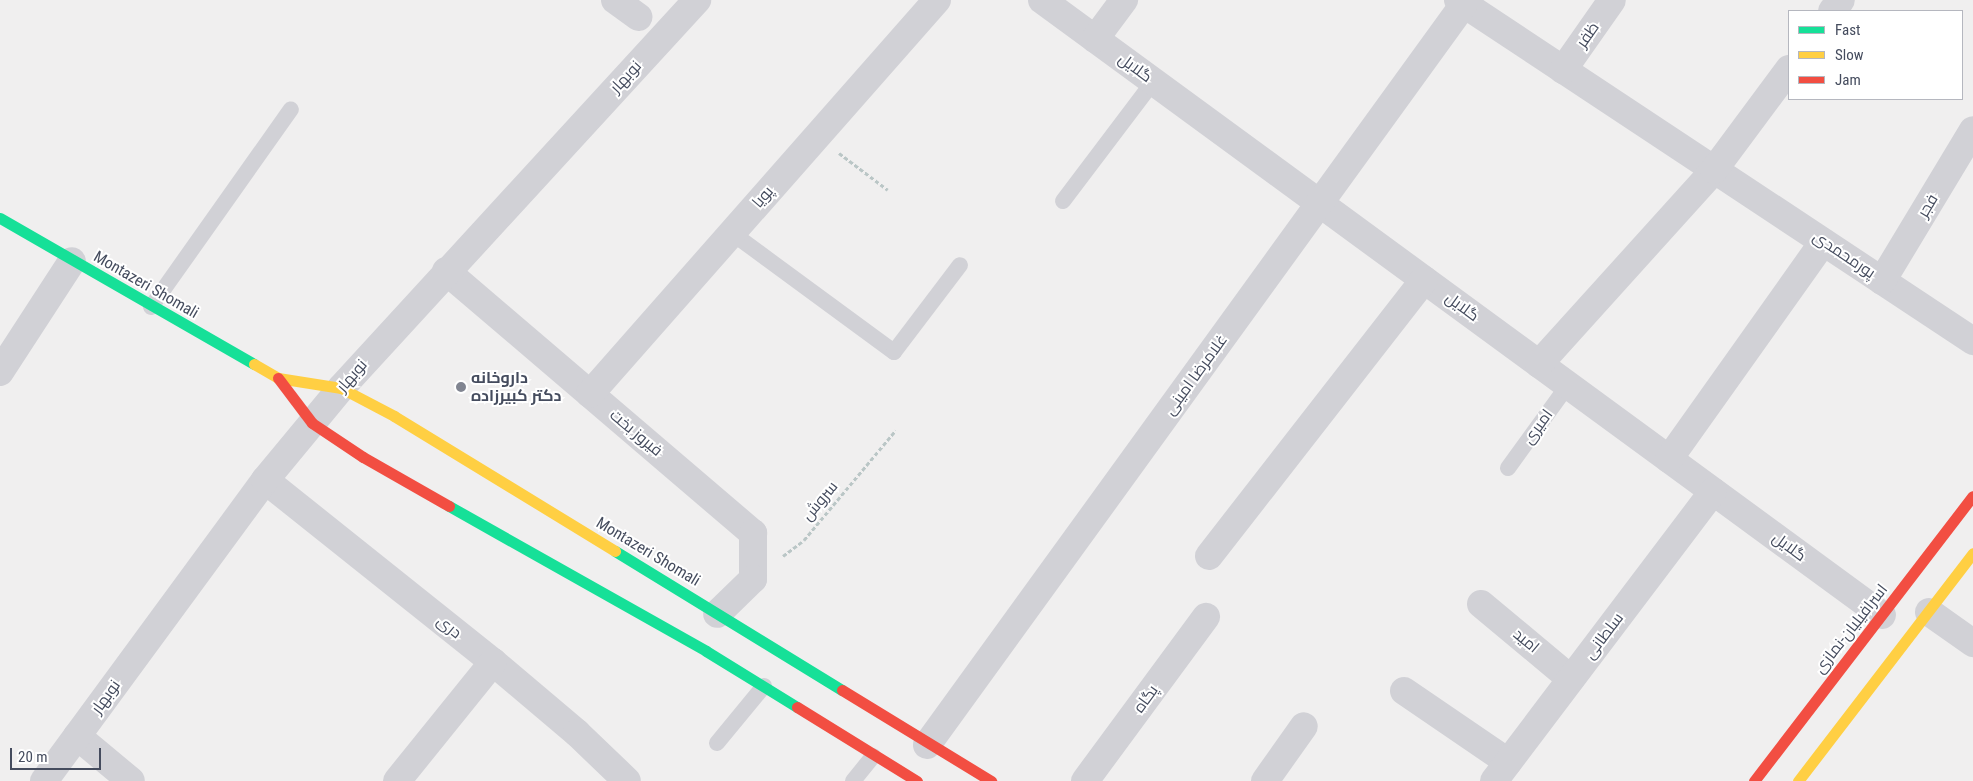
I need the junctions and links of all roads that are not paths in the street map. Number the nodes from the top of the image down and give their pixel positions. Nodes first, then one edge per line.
1 (615, 0) edge
2 (697, 0) edge
3 (937, 0) edge
4 (1042, 0) edge
5 (1124, 0) edge
6 (1612, 0) edge
7 (1841, 0) edge
8 (1461, 2) edge
9 (1833, 10) edge
10 (638, 17) dead end
11 (1095, 39) junction
12 (1563, 70) junction
13 (1788, 70) edge
14 (1153, 82) junction
15 (291, 109) dead end
16 (1973, 130) edge
17 (1714, 170) junction
18 (1063, 201) dead end
19 (1320, 204) junction
20 (0, 218) edge
21 (732, 233) junction
22 (1823, 242) junction
23 (72, 262) junction
24 (960, 265) dead end
25 (446, 271) junction
26 (1424, 280) junction
27 (1882, 281) junction
28 (151, 307) junction
29 (1973, 341) edge
30 (1539, 364) junction
31 (0, 372) edge
32 (278, 378) junction
33 (1568, 385) junction
34 (341, 388) junction
35 (590, 394) junction
36 (312, 423) junction
37 (1669, 459) junction
38 (1508, 468) dead end
39 (265, 480) junction
40 (1713, 491) junction
41 (1973, 496) edge
42 (1973, 553) edge
43 (1208, 556) dead end
44 (1481, 604) dead end
45 (1929, 612) junction
46 (717, 614) junction
47 (1882, 615) junction
48 (1206, 617) dead end
49 (1973, 643) edge
50 (493, 662) junction
51 (1571, 679) junction
52 (764, 686) junction
53 (1404, 691) dead end
54 (1304, 726) dead end
55 (77, 736) junction
56 (718, 743) dead end
57 (927, 745) junction
58 (873, 756) junction
59 (1501, 772) edge
60 (44, 781) edge
61 (131, 781) edge
62 (397, 781) edge
63 (627, 781) edge
64 (853, 781) edge
65 (918, 781) edge
66 (991, 781) edge
67 (1086, 781) edge
68 (1265, 781) edge
69 (1754, 781) edge
70 (1798, 781) edge

1 - 10 street
2 - 25 street, نوبهار
3 - 21 street, پویا
4 - 11 street, گلایل
5 - 11 street
6 - 12 street, ظفر
7 - 9 street
8 - 12 street, پورمحمدی
8 - 19 street, غلامرضا امینی
11 - 14 street, گلایل
12 - 17 street, پورمحمدی
13 - 17 street
14 - 18 lane
14 - 19 street, گلایل
15 - 28 lane
16 - 27 street, فجر
17 - 22 street, پورمحمدی
17 - 30 street
19 - 26 street, گلایل
19 - 57 street, غلامرضا امینی
20 - 23 main road, Montazeri Shomali
21 - 24 lane
21 - 35 street, پویا
22 - 27 street, پورمحمدی
22 - 37 street
23 - 28 main road, Montazeri Shomali
23 - 31 street
25 - 34 street, نوبهار
25 - 35 street, فیروز بخت
26 - 30 street, گلایل
26 - 43 street
27 - 29 street, پورمحمدی
28 - 32 main road, Montazeri Shomali
30 - 33 street, گلایل
32 - 34 main road, Montazeri Shomali
32 - 36 main road, Montazeri Shomali
33 - 37 street, گلایل
33 - 38 lane, امیری
34 - 36 street, نوبهار
34 - 46 main road, Montazeri Shomali
35 - 46 street, فیروز بخت
36 - 39 street, نوبهار
36 - 52 main road, Montazeri Shomali
37 - 40 street, گلایل
39 - 50 street, دری
39 - 55 street, نوبهار
40 - 47 street, گلایل
40 - 51 street, سلطانی
41 - 47 main road, اسرافیلیان-نمازی
42 - 45 main road
44 - 51 street, امید
45 - 49 street
45 - 70 main road
46 - 57 main road, Montazeri Shomali
47 - 69 main road, اسرافیلیان-نمازی
48 - 67 street, پگاه
50 - 62 street
50 - 63 street, دری
51 - 59 street, سلطانی
52 - 56 lane
52 - 58 main road, Montazeri Shomali
53 - 59 street
54 - 68 street
55 - 60 street, نوبهار
55 - 61 street
57 - 66 main road, Montazeri Shomali
58 - 64 lane
58 - 65 main road, Montazeri Shomali

